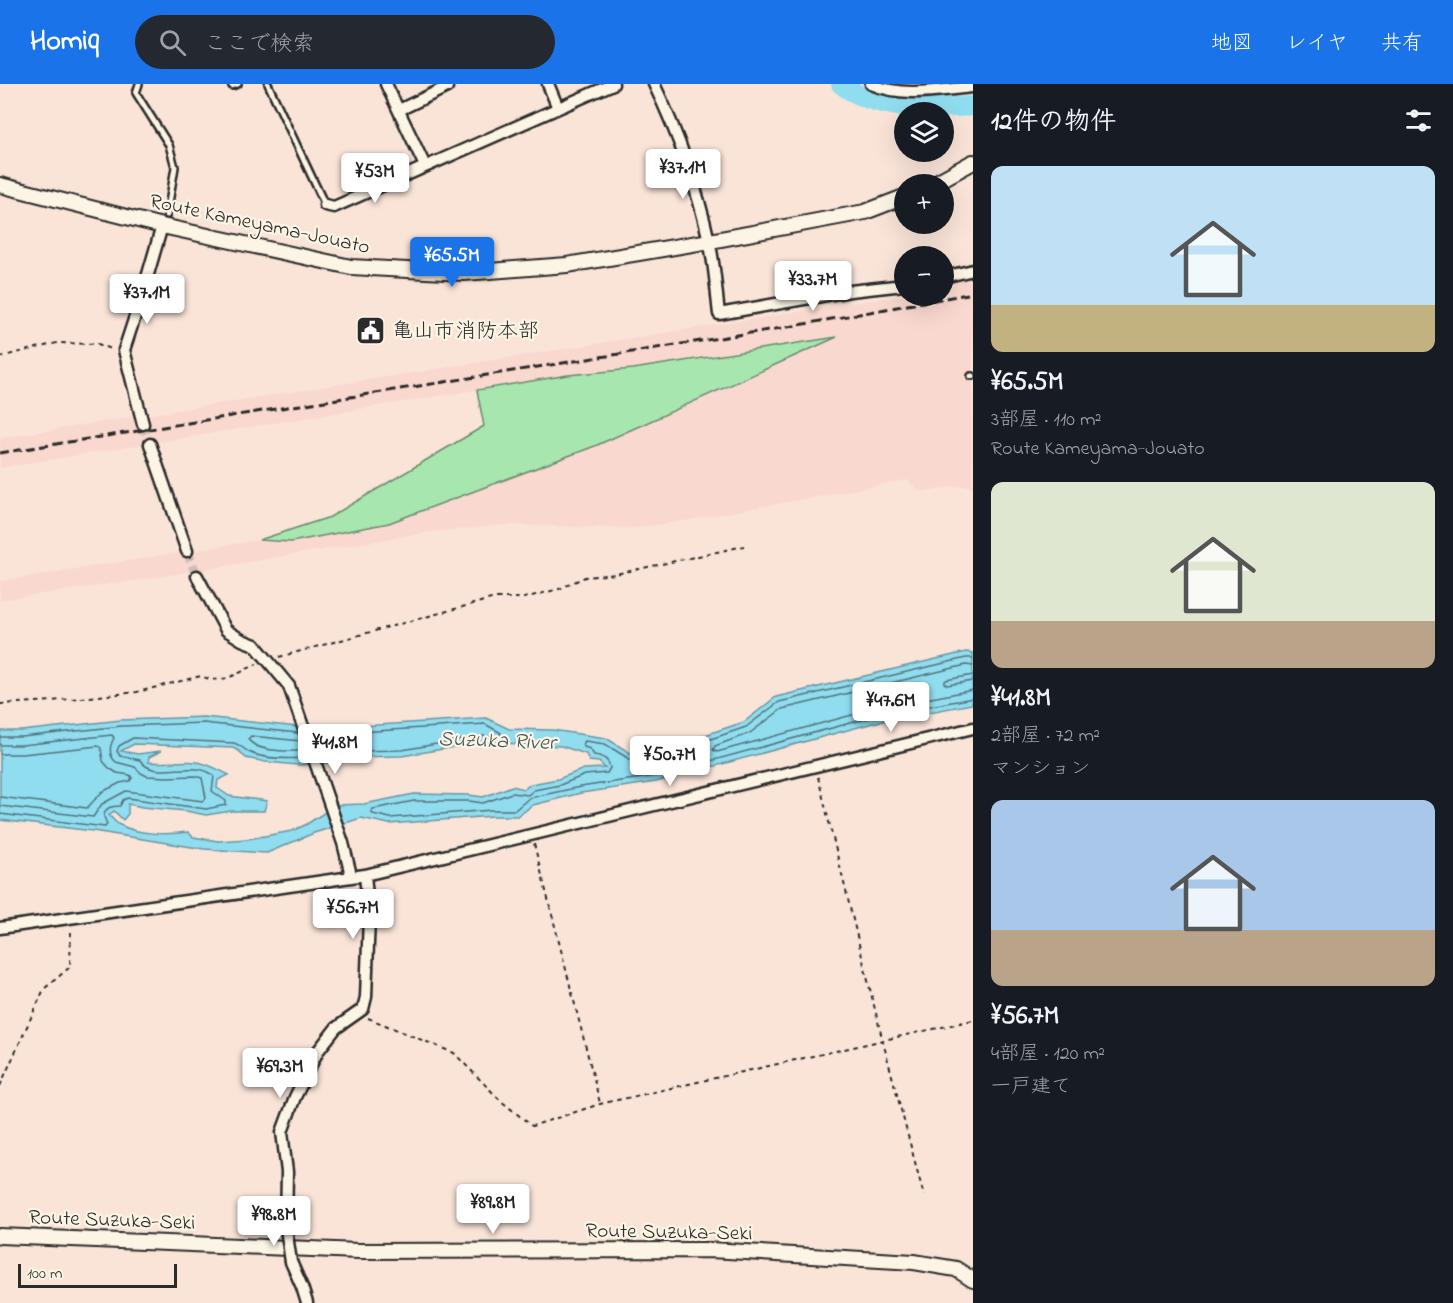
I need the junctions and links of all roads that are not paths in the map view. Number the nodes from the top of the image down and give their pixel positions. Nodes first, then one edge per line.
1 (139, 84) edge
2 (231, 84) edge
3 (238, 84) edge
4 (268, 84) edge
5 (386, 84) edge
6 (548, 84) edge
7 (613, 84) edge
8 (654, 84) edge
9 (871, 84) edge
10 (447, 87) dead end
11 (973, 87) edge
12 (558, 108) junction
13 (399, 110) junction
14 (973, 162) edge
15 (425, 166) junction
16 (951, 174) edge
17 (0, 185) edge
18 (894, 201) edge
19 (325, 206) joint
20 (164, 220) junction
21 (710, 241) junction
22 (973, 270) edge
23 (954, 275) edge
24 (894, 286) edge
25 (143, 424) tunnel mouth
26 (150, 444) tunnel mouth
27 (187, 551) tunnel mouth
28 (197, 576) tunnel mouth
29 (973, 728) edge
30 (351, 875) junction
31 (365, 875) junction
32 (0, 928) edge
33 (0, 1236) edge
34 (973, 1280) edge
35 (307, 1303) edge

1 - 20 lane
2 - 3 lane
4 - 19 lane
5 - 13 street
6 - 12 street
7 - 12 street
8 - 21 street
9 - 11 street
10 - 13 street
12 - 15 street
13 - 15 street
14 - 16 main road
15 - 19 street
17 - 20 main road, Route Kameyama-Jouato
18 - 21 main road, Route Kameyama-Jouato
20 - 21 main road, Route Kameyama-Jouato
20 - 25 street
21 - 24 street
22 - 23 street
26 - 27 street
28 - 30 street
29 - 31 street
30 - 31 street
30 - 32 street
31 - 35 street, bridge
33 - 34 main road, Route Suzuka-Seki

